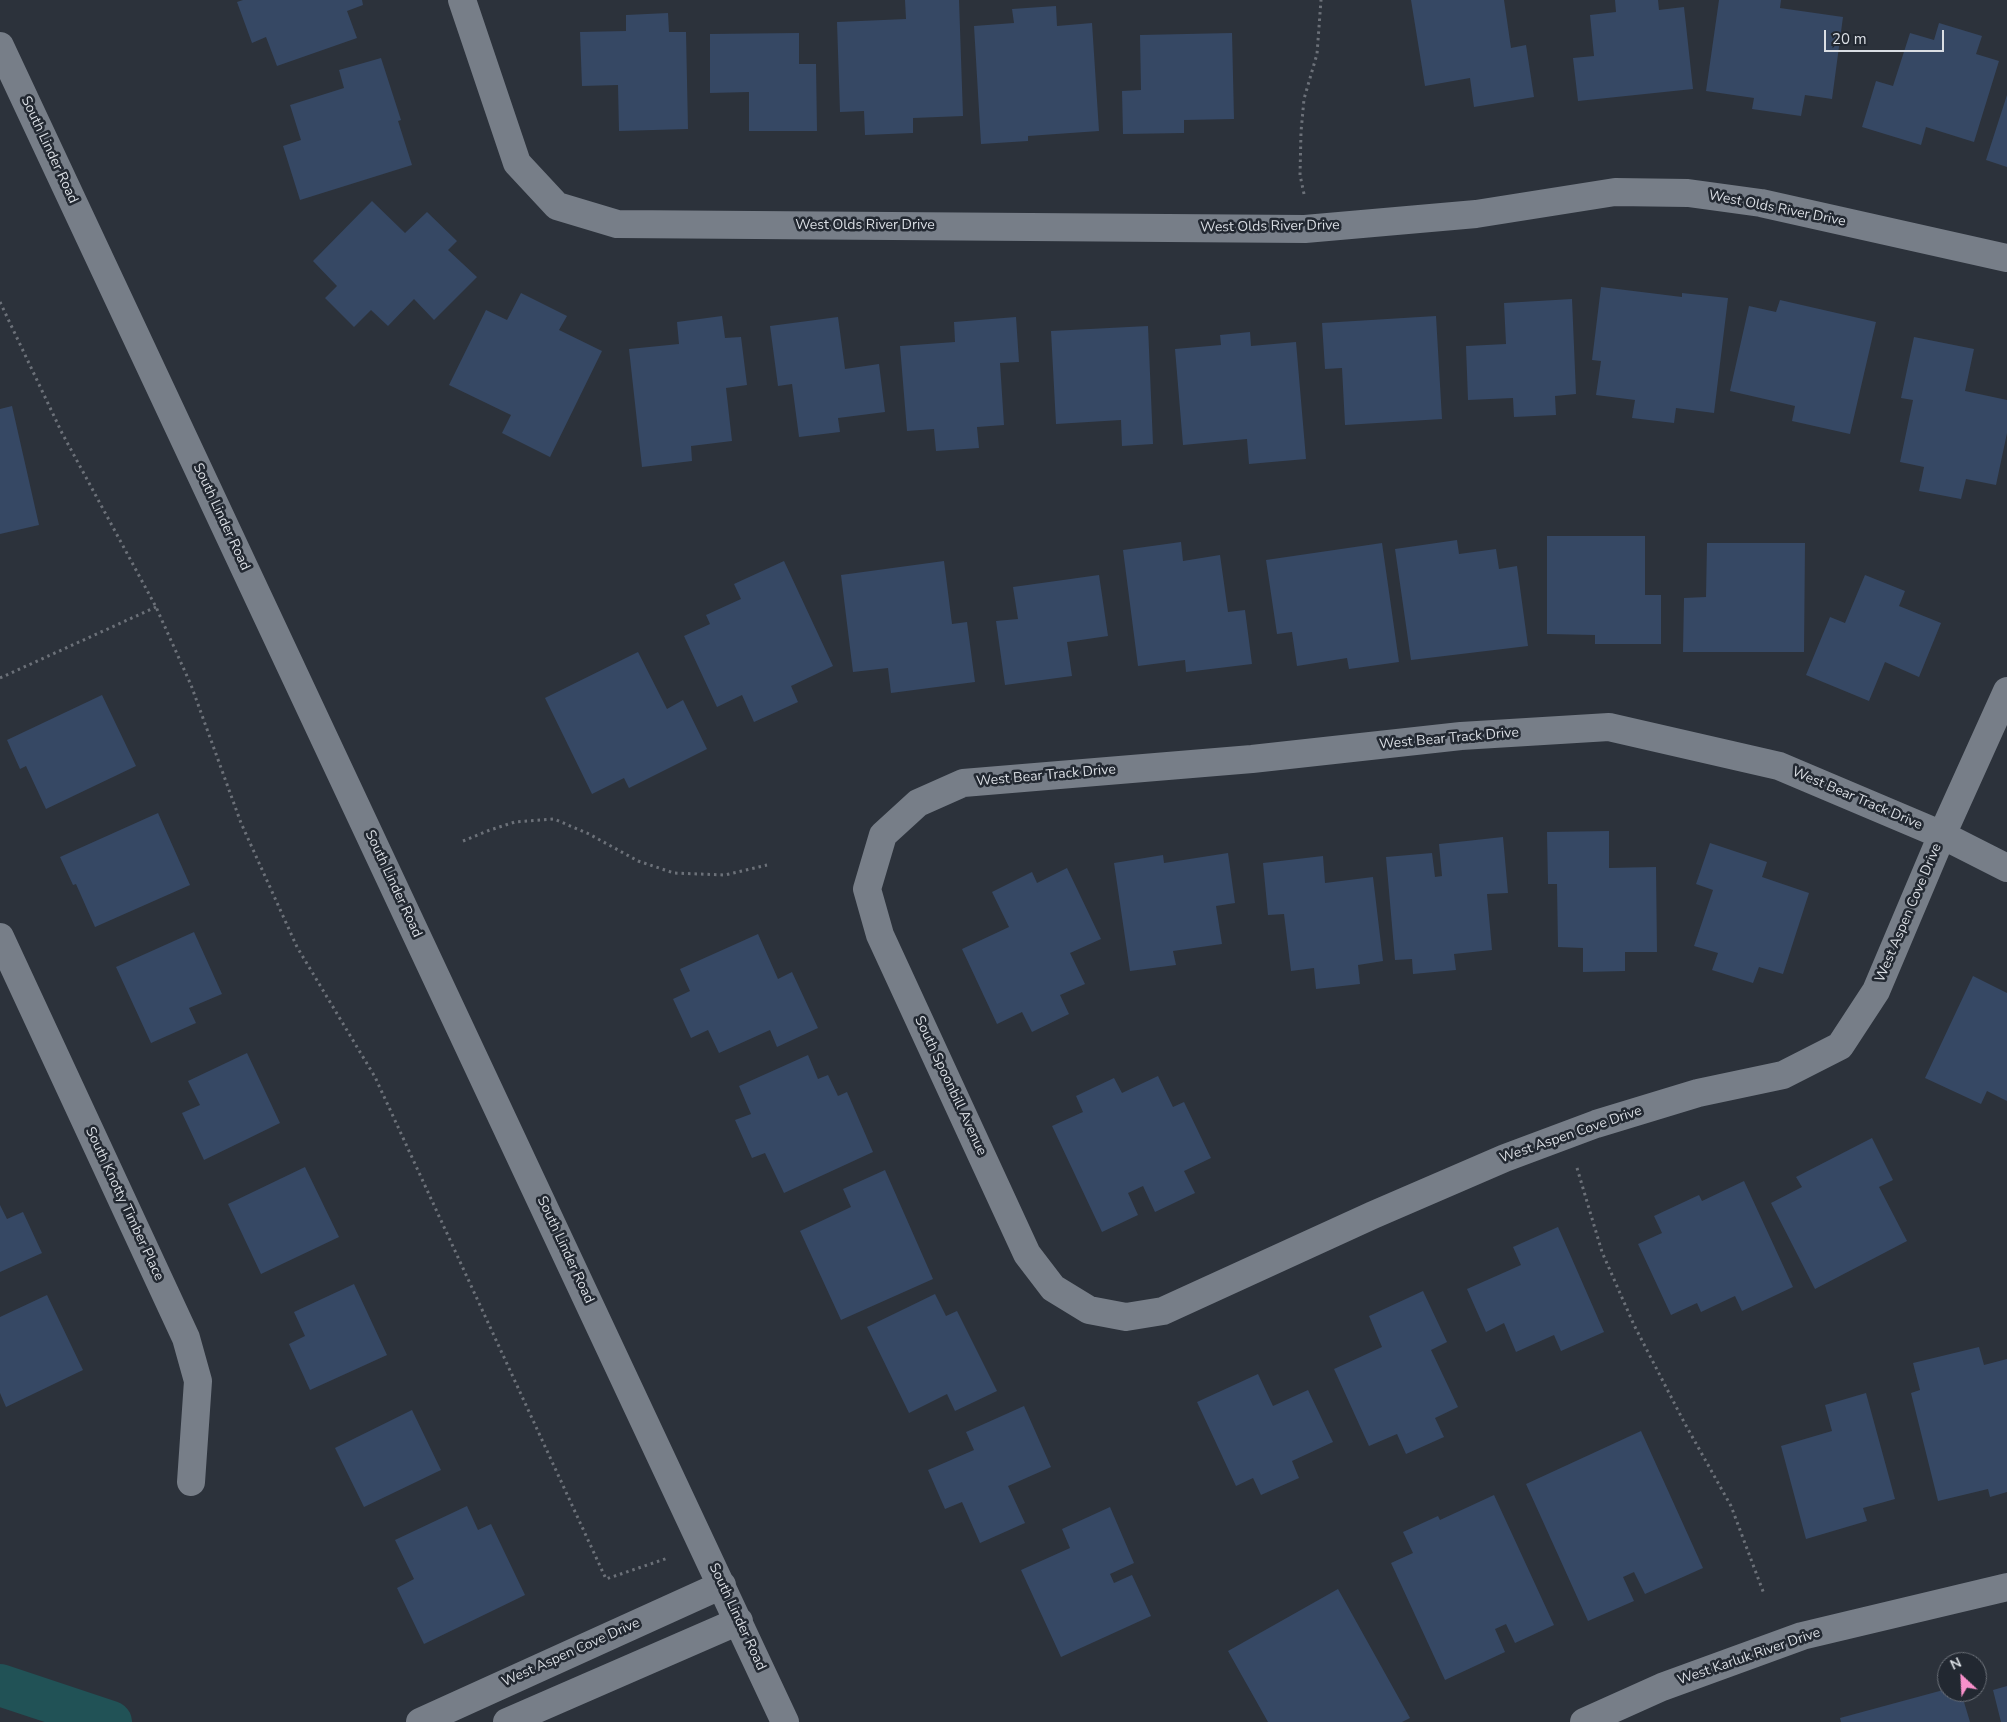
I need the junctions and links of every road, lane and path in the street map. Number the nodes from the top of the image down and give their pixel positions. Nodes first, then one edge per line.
1 (462, 0) edge
2 (1321, 0) edge
3 (0, 46) edge
4 (1304, 195) dead end
5 (2007, 258) edge
6 (0, 302) edge
7 (156, 607) junction
8 (0, 678) edge
9 (2007, 691) edge
10 (1942, 835) junction
11 (883, 836) joint
12 (463, 841) dead end
13 (767, 864) dead end
14 (2007, 868) edge
15 (0, 938) edge
16 (1576, 1165) dead end
17 (1089, 1310) joint
18 (191, 1482) dead end
19 (668, 1558) dead end
20 (722, 1585) junction
21 (2007, 1587) edge
22 (1764, 1594) dead end
23 (739, 1621) junction
24 (420, 1722) edge
25 (507, 1722) edge
26 (785, 1722) edge
27 (1584, 1722) edge

1 - 5 street, West Olds River Drive
2 - 4 path
3 - 20 street, South Linder Road
6 - 7 path
7 - 8 path
7 - 19 path
9 - 10 street, West Aspen Cove Drive
10 - 11 street, West Bear Track Drive
10 - 14 street, West Bear Track Drive
10 - 17 street, West Aspen Cove Drive
11 - 17 street, South Spoonbill Avenue
12 - 13 path
15 - 18 street, South Knotty Timber Place
16 - 22 path
20 - 23 street, South Linder Road
20 - 24 street, West Aspen Cove Drive
21 - 27 street, West Karluk River Drive
23 - 25 street
23 - 26 street, South Linder Road

